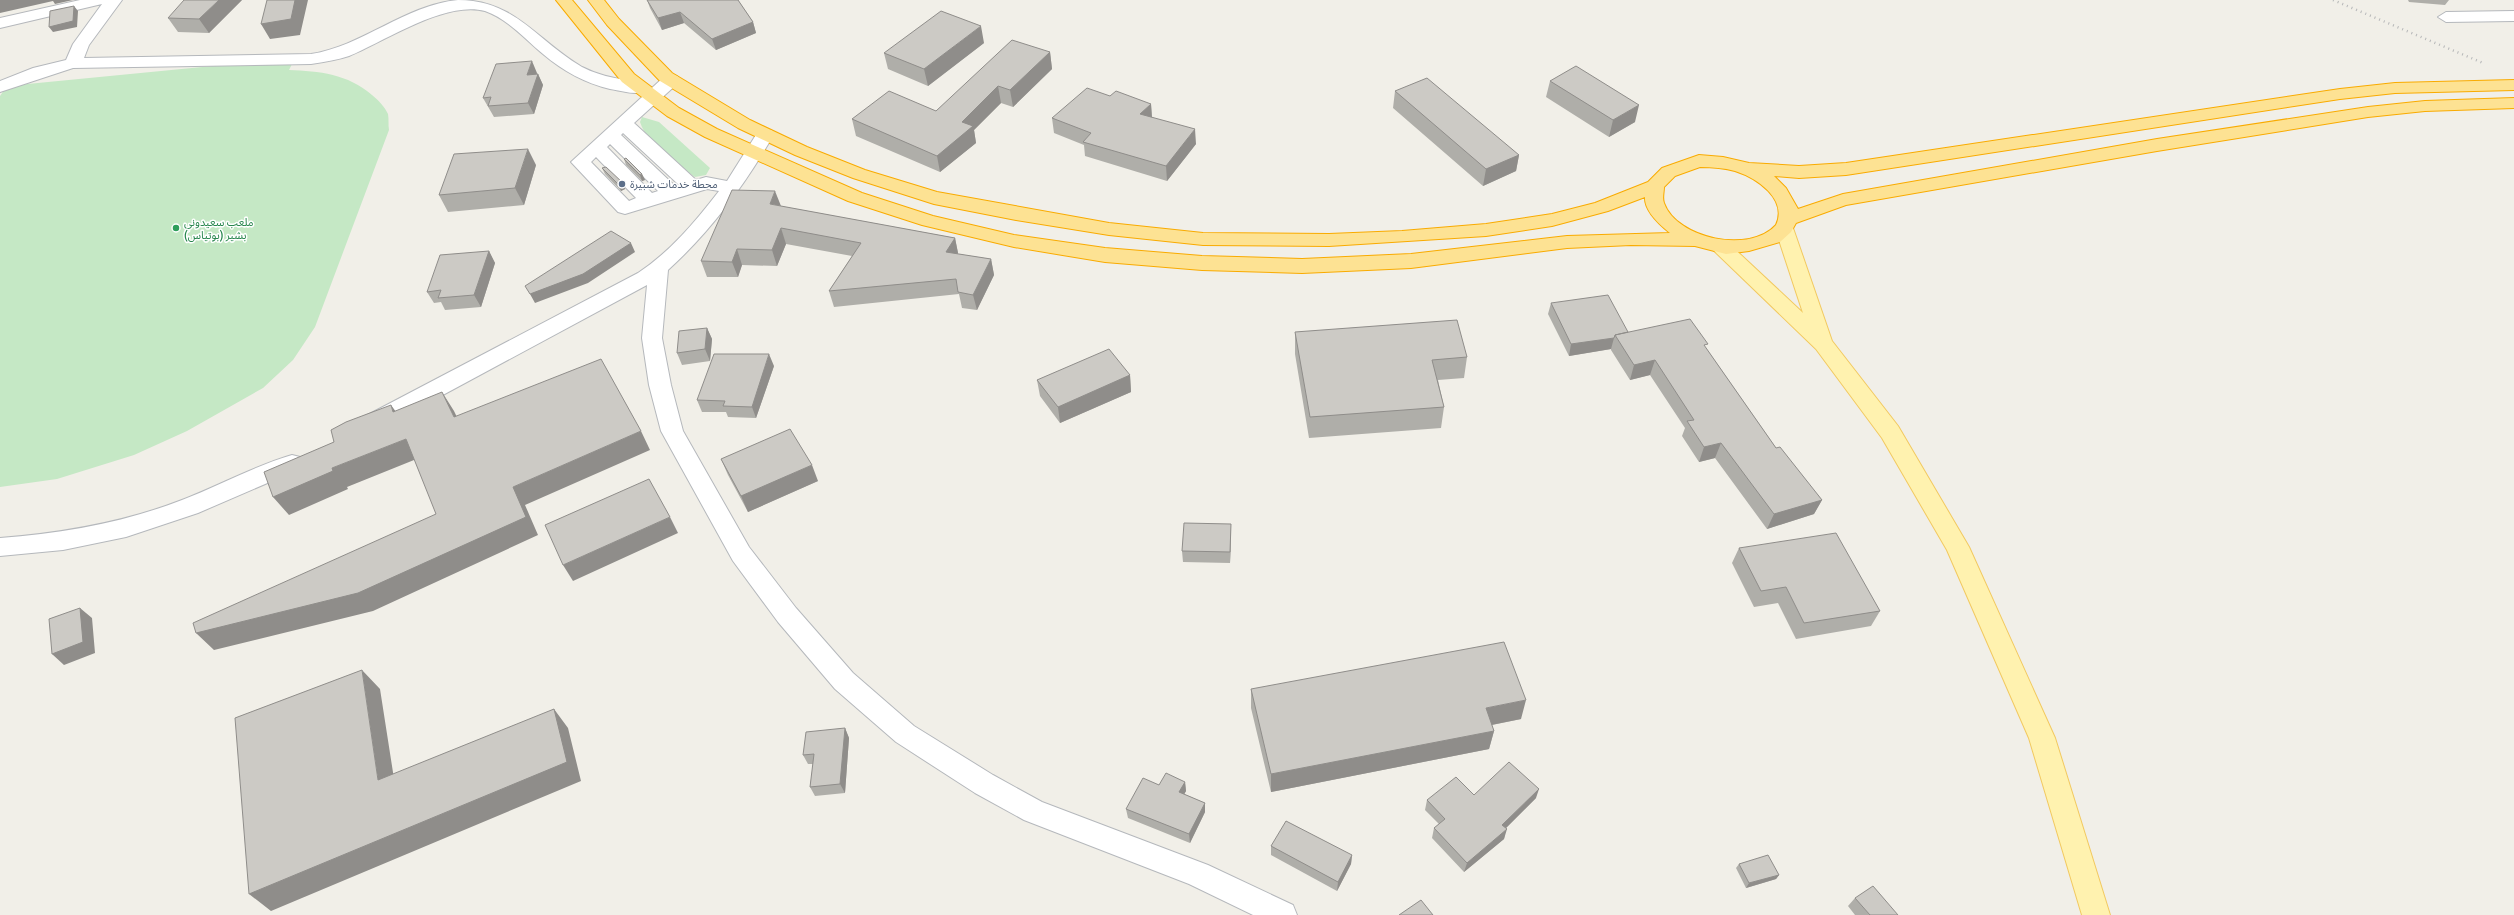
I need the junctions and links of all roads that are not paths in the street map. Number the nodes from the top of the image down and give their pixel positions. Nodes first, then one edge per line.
1 (101, 0) edge
2 (114, 0) edge
3 (564, 0) edge
4 (596, 0) edge
5 (2514, 16) edge
6 (2446, 18) dead end
7 (0, 23) edge
8 (73, 63) junction
9 (671, 80) junction
10 (2514, 85) edge
11 (0, 87) edge
12 (646, 93) junction
13 (2514, 102) edge
14 (617, 130) junction
15 (765, 134) junction
16 (755, 153) junction
17 (1747, 169) junction
18 (730, 187) junction
19 (692, 188) junction
20 (1653, 188) junction
21 (672, 194) junction
22 (1786, 224) junction
23 (1697, 240) junction
24 (1719, 246) junction
25 (658, 268) junction
26 (1823, 344) junction
27 (350, 435) edge
28 (307, 456) edge
29 (0, 547) edge
30 (1283, 915) edge
31 (2096, 915) edge

1 - 7 street
2 - 8 street
3 - 12 highway
4 - 9 highway
5 - 6 street
8 - 11 street
8 - 12 street
9 - 12 street
9 - 15 highway
10 - 17 highway
12 - 14 street
12 - 16 highway
13 - 22 highway
14 - 19 street
14 - 21 street
14 - 21 street
15 - 16 street
15 - 20 highway
16 - 18 street
16 - 23 highway
17 - 20 highway
17 - 22 highway
18 - 19 street
18 - 25 street
19 - 21 street
20 - 23 highway
22 - 24 highway
22 - 26 main road
23 - 24 highway
24 - 26 main road
25 - 27 street
25 - 30 street
26 - 31 main road
28 - 29 street

